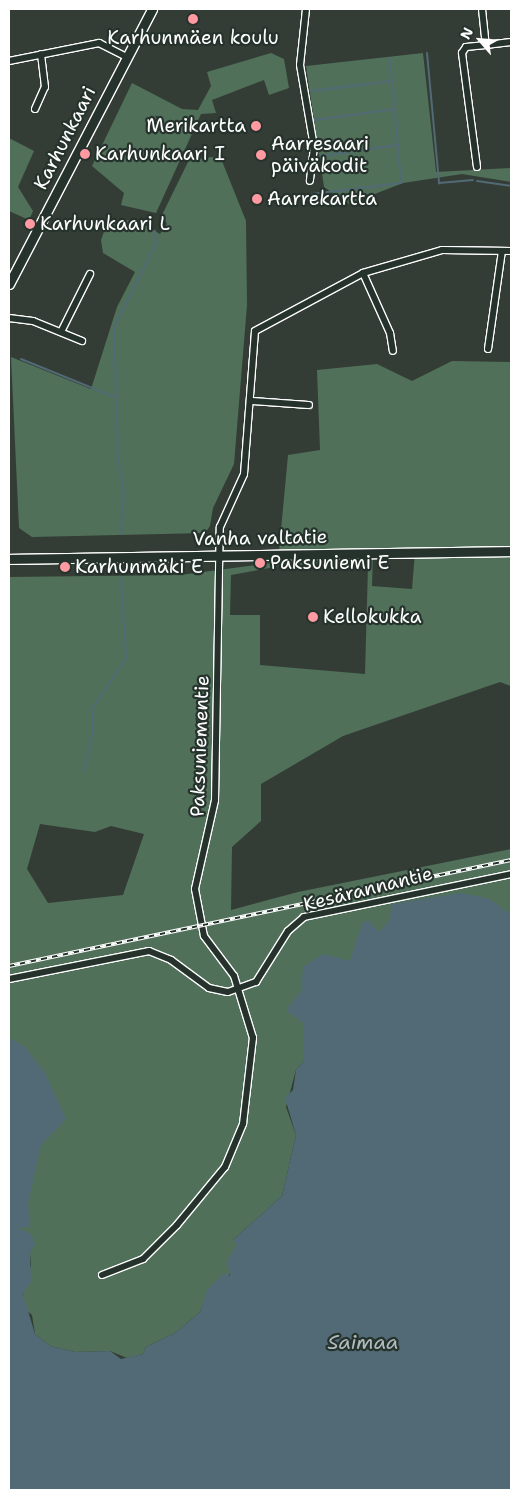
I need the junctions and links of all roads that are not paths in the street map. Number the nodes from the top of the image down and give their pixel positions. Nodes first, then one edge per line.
1 (152, 9) edge
2 (306, 9) edge
3 (482, 9) edge
4 (511, 42) edge
5 (486, 45) junction
6 (41, 54) junction
7 (125, 56) junction
8 (9, 61) edge
9 (35, 109) dead end
10 (477, 167) dead end
11 (310, 182) dead end
12 (502, 251) junction
13 (511, 251) edge
14 (363, 273) junction
15 (90, 274) dead end
16 (10, 278) edge
17 (9, 318) edge
18 (61, 332) junction
19 (82, 341) dead end
20 (488, 349) dead end
21 (393, 351) dead end
22 (252, 401) junction
23 (309, 405) dead end
24 (511, 551) edge
25 (220, 556) junction
26 (9, 559) edge
27 (511, 874) edge
28 (9, 979) edge
29 (239, 990) junction
30 (102, 1275) dead end

1 - 7 main road, Karhunkaari
2 - 11 street
3 - 5 street
4 - 5 street
5 - 10 street
6 - 7 street
6 - 8 street
6 - 9 street
7 - 16 main road, Karhunkaari
12 - 13 street
12 - 14 street
12 - 20 street
14 - 21 street
14 - 22 street, Paksuniementie
15 - 18 street
17 - 18 street
18 - 19 street
22 - 23 street
22 - 25 street, Paksuniementie
24 - 25 main road, Vanha valtatie
25 - 26 main road, Vanha valtatie
25 - 29 street, Paksuniementie
27 - 29 street, Kesärannantie
28 - 29 street
29 - 30 street, Paksuniementie

